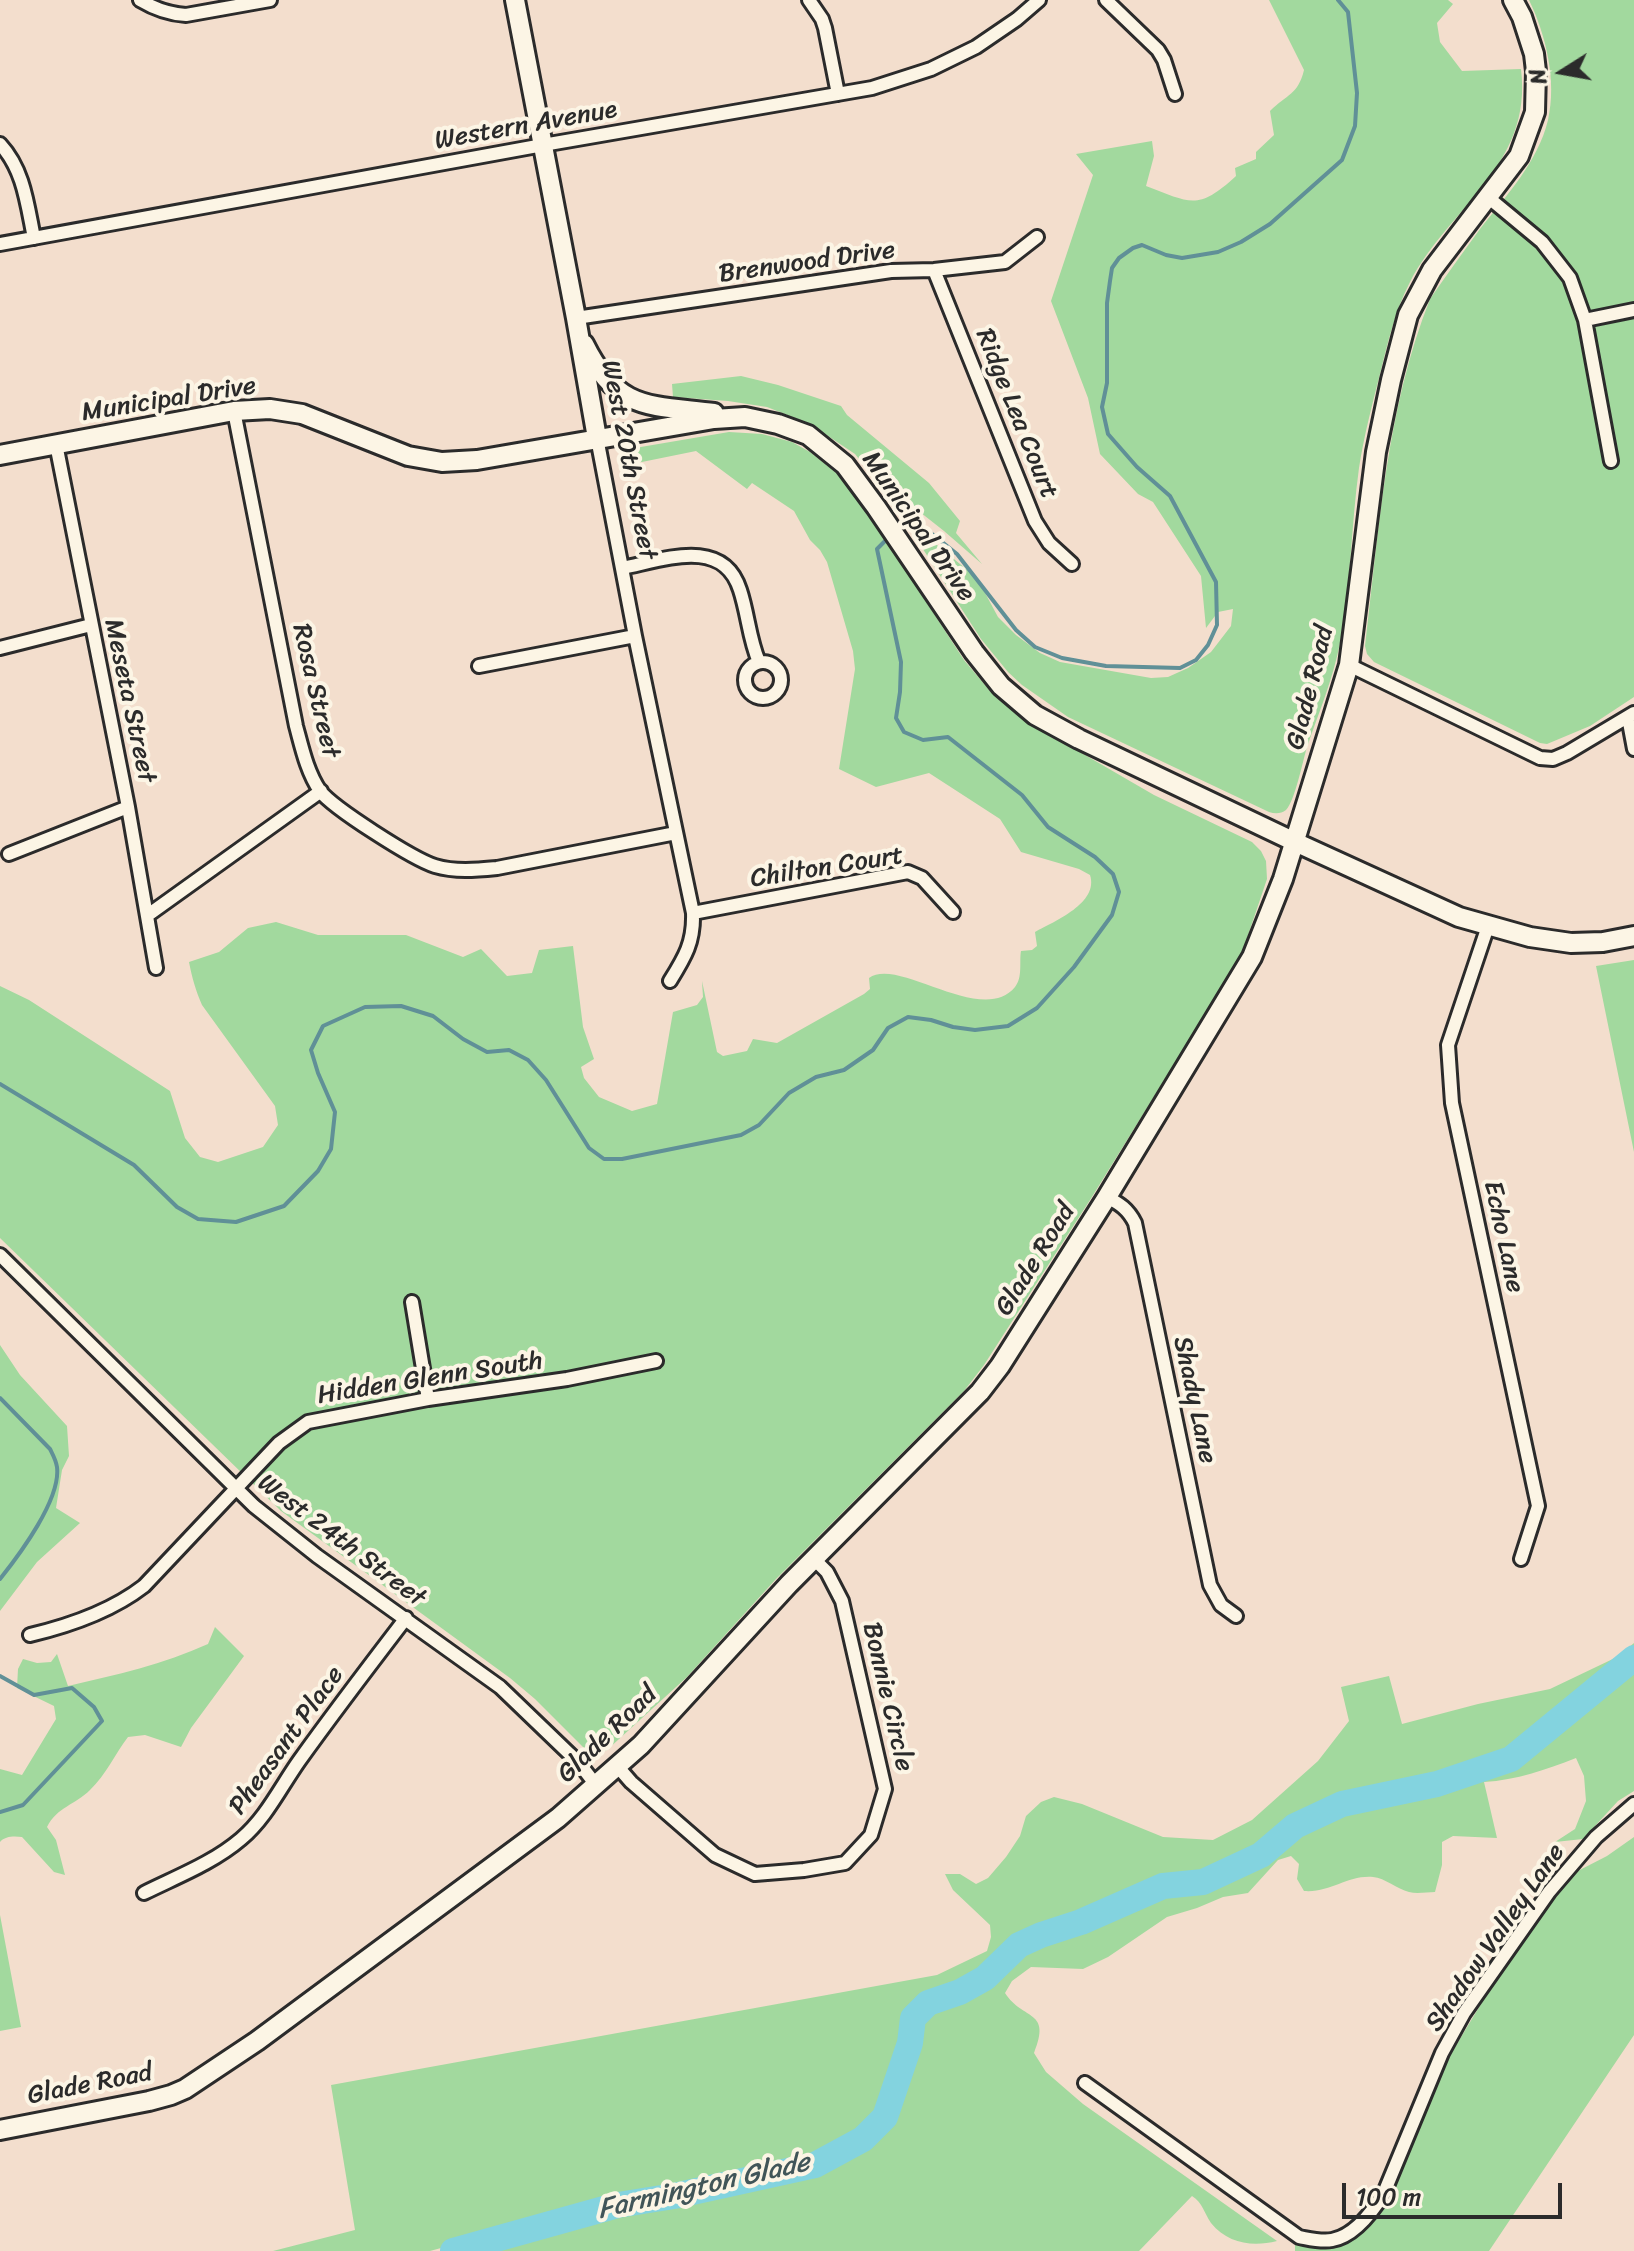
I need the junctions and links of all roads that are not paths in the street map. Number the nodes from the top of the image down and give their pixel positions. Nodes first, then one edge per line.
1 (140, 0) edge
2 (270, 0) edge
3 (515, 0) edge
4 (809, 0) edge
5 (1039, 0) edge
6 (1106, 0) edge
7 (1513, 0) edge
8 (838, 94) junction
9 (1175, 94) dead end
10 (0, 144) edge
11 (543, 145) junction
12 (1489, 198) junction
13 (1037, 237) dead end
14 (34, 238) junction
15 (0, 244) edge
16 (934, 270) junction
17 (1634, 310) edge
18 (1585, 320) junction
19 (578, 326) junction
20 (234, 411) junction
21 (745, 417) junction
22 (597, 438) junction
23 (56, 444) junction
24 (0, 455) edge
25 (1611, 461) dead end
26 (1072, 564) dead end
27 (622, 568) junction
28 (91, 625) junction
29 (635, 636) junction
30 (0, 648) edge
31 (759, 662) dead end
32 (1349, 665) junction
33 (479, 666) dead end
34 (1631, 715) edge
35 (1634, 749) edge
36 (321, 791) junction
37 (128, 807) junction
38 (676, 833) junction
39 (1295, 842) junction
40 (9, 854) dead end
41 (953, 912) dead end
42 (693, 913) junction
43 (148, 915) junction
44 (1488, 926) junction
45 (1634, 936) edge
46 (156, 968) dead end
47 (670, 981) dead end
48 (1107, 1197) junction
49 (0, 1255) edge
50 (412, 1302) dead end
51 (656, 1361) dead end
52 (428, 1399) junction
53 (236, 1489) junction
54 (814, 1559) junction
55 (1521, 1559) dead end
56 (1236, 1616) dead end
57 (406, 1618) junction
58 (30, 1635) dead end
59 (618, 1767) junction
60 (596, 1785) junction
61 (1634, 1804) edge
62 (144, 1893) dead end
63 (1085, 2083) dead end
64 (0, 2130) edge

1 - 2 street
3 - 11 street, West 20th Street
4 - 8 street
5 - 8 street, Western Avenue
6 - 9 street
7 - 12 street, Glade Road
8 - 11 street, Western Avenue
10 - 14 street
11 - 14 street, Western Avenue
11 - 19 street, West 20th Street
12 - 18 street
12 - 32 street, Glade Road
13 - 16 street, Brenwood Drive
14 - 15 street, Western Avenue
16 - 19 street, Brenwood Drive
16 - 26 street, Ridge Lea Court
17 - 18 street
18 - 25 street
19 - 21 street
19 - 22 street, West 20th Street
20 - 22 street, Municipal Drive
20 - 23 street, Municipal Drive
20 - 36 street, Rosa Street
21 - 22 street, Municipal Drive
21 - 39 street, Municipal Drive
22 - 27 street, West 20th Street
23 - 24 street, Municipal Drive
23 - 28 street, Meseta Street
27 - 29 street, West 20th Street
27 - 31 street
28 - 30 street
28 - 37 street, Meseta Street
29 - 33 street
29 - 38 street, West 20th Street
32 - 34 street
32 - 39 street, Glade Road
34 - 35 street
36 - 38 street, Rosa Street
36 - 43 street
37 - 40 street
37 - 43 street, Meseta Street
38 - 42 street, West 20th Street
39 - 44 street, Municipal Drive
39 - 48 street, Glade Road
41 - 42 street, Chilton Court
42 - 47 street, West 20th Street
43 - 46 street, Meseta Street
44 - 45 street, Municipal Drive
44 - 55 street, Echo Lane
48 - 54 street, Glade Road
48 - 56 street, Shady Lane
49 - 53 street, West 24th Street
50 - 52 street
51 - 52 street, Hidden Glenn South
52 - 53 street, Hidden Glenn South
53 - 57 street, West 24th Street
53 - 58 street, Hidden Glenn South
54 - 59 street, Glade Road
54 - 59 street, Bonnie Circle
57 - 60 street, West 24th Street
57 - 62 street, Pheasant Place
59 - 60 street, Glade Road
60 - 64 street, Glade Road
61 - 63 street, Shadow Valley Lane

